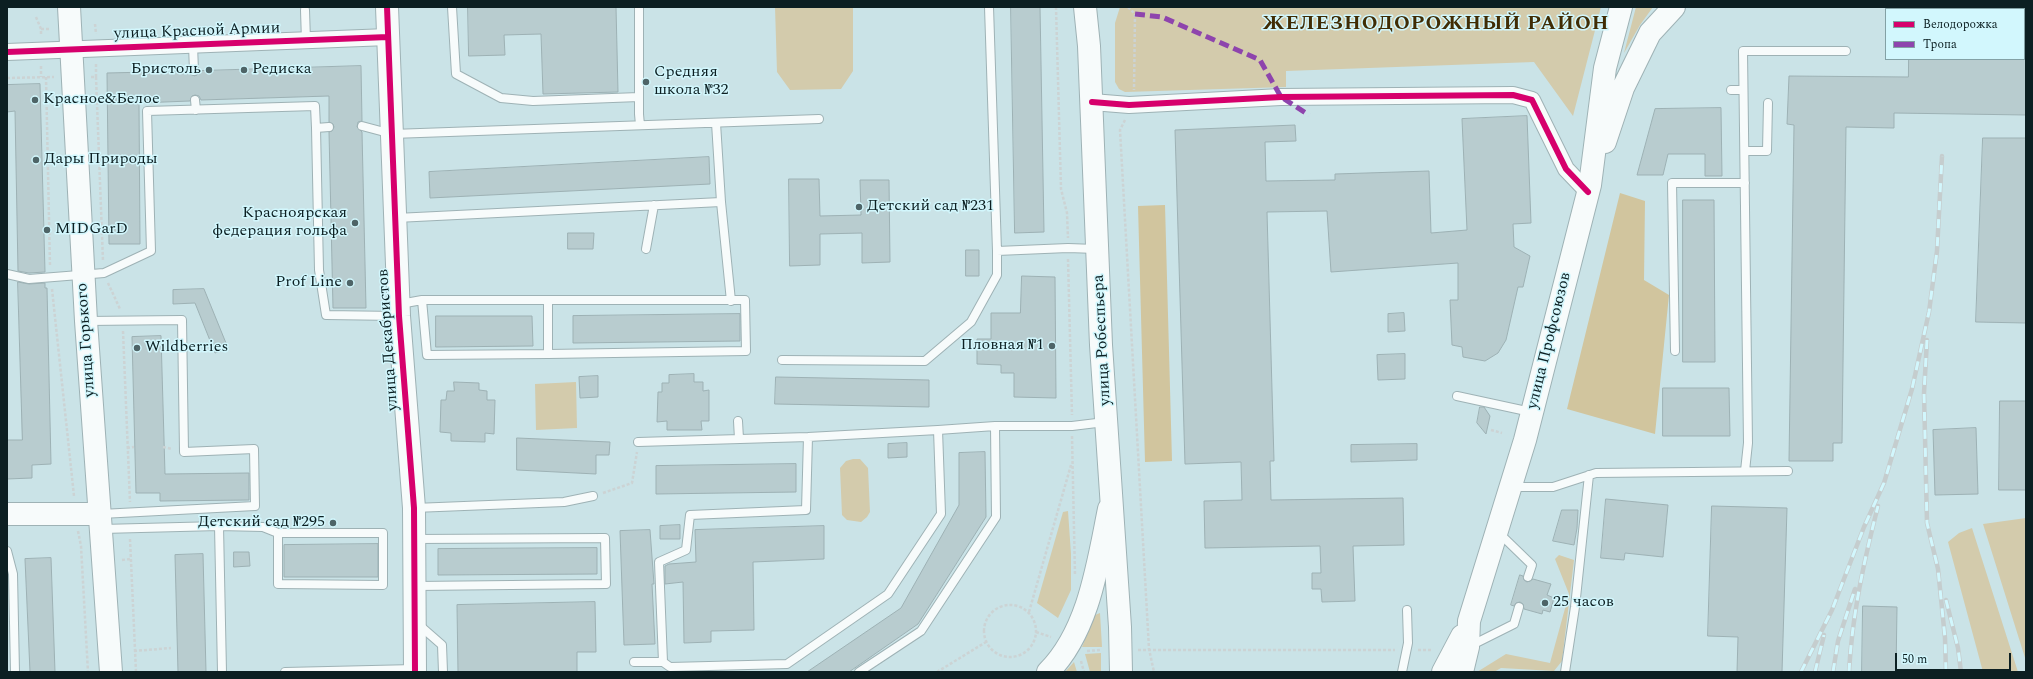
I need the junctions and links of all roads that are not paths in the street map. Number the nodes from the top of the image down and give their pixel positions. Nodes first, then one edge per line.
1 (68, 7) edge
2 (387, 7) edge
3 (452, 7) edge
4 (639, 7) edge
5 (989, 7) edge
6 (1086, 7) edge
7 (1098, 7) edge
8 (1621, 7) edge
9 (1674, 7) edge
10 (305, 10) dead end
11 (388, 37) junction
12 (306, 41) junction
13 (193, 45) junction
14 (1089, 46) junction
15 (71, 50) junction
16 (1846, 51) dead end
17 (7, 52) edge
18 (194, 71) dead end
19 (1731, 90) dead end
20 (1743, 90) junction
21 (639, 97) junction
22 (195, 100) dead end
23 (1092, 102) junction
24 (1768, 103) dead end
25 (196, 110) junction
26 (818, 119) dead end
27 (716, 123) junction
28 (640, 125) junction
29 (362, 126) dead end
30 (329, 127) dead end
31 (316, 128) junction
32 (392, 134) junction
33 (1744, 151) junction
34 (1745, 183) junction
35 (1589, 189) junction
36 (721, 202) junction
37 (654, 206) junction
38 (396, 218) junction
39 (646, 249) dead end
40 (1098, 250) junction
41 (997, 251) junction
42 (7, 274) edge
43 (93, 274) junction
44 (422, 300) junction
45 (548, 301) junction
46 (731, 301) junction
47 (399, 310) junction
48 (86, 321) junction
49 (1675, 351) dead end
50 (548, 354) junction
51 (782, 360) dead end
52 (1457, 396) dead end
53 (1532, 412) junction
54 (738, 421) dead end
55 (1107, 421) junction
56 (995, 426) junction
57 (938, 430) junction
58 (808, 437) junction
59 (739, 440) junction
60 (638, 442) road end
61 (1745, 471) junction
62 (1788, 471) dead end
63 (1589, 476) junction
64 (1510, 487) junction
65 (593, 496) road end
66 (1111, 498) junction
67 (414, 508) junction
68 (7, 514) edge
69 (100, 522) junction
70 (219, 526) junction
71 (1497, 532) junction
72 (278, 533) junction
73 (415, 540) junction
74 (7, 551) edge
75 (1528, 577) dead end
76 (415, 586) junction
77 (1520, 607) dead end
78 (1407, 610) dead end
79 (415, 622) junction
80 (1469, 622) junction
81 (1468, 647) junction
82 (634, 662) dead end
83 (668, 667) edge
84 (415, 670) edge
85 (15, 672) edge
86 (111, 672) edge
87 (222, 672) edge
88 (285, 672) edge
89 (443, 672) edge
90 (859, 672) edge
91 (1048, 672) edge
92 (1121, 672) edge
93 (1402, 672) edge
94 (1443, 672) edge
95 (1462, 672) edge
96 (1565, 672) edge

1 - 15 main road, улица Горького
2 - 11 main road, улица Декабристов
3 - 21 lane
4 - 21 lane
5 - 41 lane
6 - 14 main road, улица Робеспьера
7 - 14 main road
8 - 35 main road, улица Профсоюзов
9 - 35 main road
10 - 12 lane
11 - 12 street, улица Красной Армии
11 - 32 main road, улица Декабристов
12 - 13 street, улица Красной Армии
13 - 15 street, улица Красной Армии
13 - 18 lane
14 - 23 main road, улица Робеспьера
15 - 17 street, улица Красной Армии
15 - 43 main road, улица Горького
16 - 20 lane
19 - 20 lane
20 - 33 lane
21 - 28 lane
22 - 25 lane
23 - 35 street
23 - 40 main road, улица Робеспьера
24 - 33 lane
25 - 31 lane
25 - 43 lane
26 - 27 lane
27 - 28 lane
27 - 36 lane
28 - 32 lane
29 - 32 lane
30 - 31 lane
31 - 47 lane
32 - 38 main road, улица Декабристов
33 - 34 lane
34 - 49 lane
34 - 61 lane
35 - 53 main road, улица Профсоюзов
36 - 37 lane
36 - 46 lane
37 - 38 lane
37 - 39 lane
38 - 47 main road, улица Декабристов
40 - 41 lane
40 - 55 main road, улица Робеспьера
41 - 51 lane
42 - 43 lane
43 - 48 main road, улица Горького
44 - 45 lane
44 - 47 lane
44 - 50 lane
45 - 46 lane
45 - 50 lane
46 - 50 lane
47 - 67 main road, улица Декабристов
48 - 69 main road, улица Горького
48 - 69 lane
52 - 53 lane
53 - 64 main road, улица Профсоюзов
54 - 59 lane
55 - 56 lane
55 - 66 main road, улица Робеспьера
56 - 57 lane
56 - 90 lane
57 - 58 lane
57 - 83 lane
58 - 59 lane
58 - 83 lane
59 - 60 lane
61 - 62 lane
61 - 63 lane
63 - 64 lane
63 - 96 lane
64 - 71 main road, улица Профсоюзов
65 - 67 lane
66 - 91 main road
66 - 92 main road, улица Робеспьера
67 - 73 main road, улица Декабристов
68 - 69 main road
69 - 70 lane
69 - 86 main road, улица Горького
70 - 72 lane
70 - 87 lane
71 - 75 lane
71 - 80 main road, улица Профсоюзов
72 - 72 lane
73 - 76 main road, улица Декабристов
73 - 76 lane
74 - 85 lane
76 - 79 main road, улица Декабристов
77 - 81 lane
78 - 93 lane
79 - 84 main road, улица Декабристов
79 - 89 lane
80 - 81 main road, улица Профсоюзов
80 - 94 main road
81 - 95 main road, улица Профсоюзов
82 - 83 lane
84 - 88 lane

